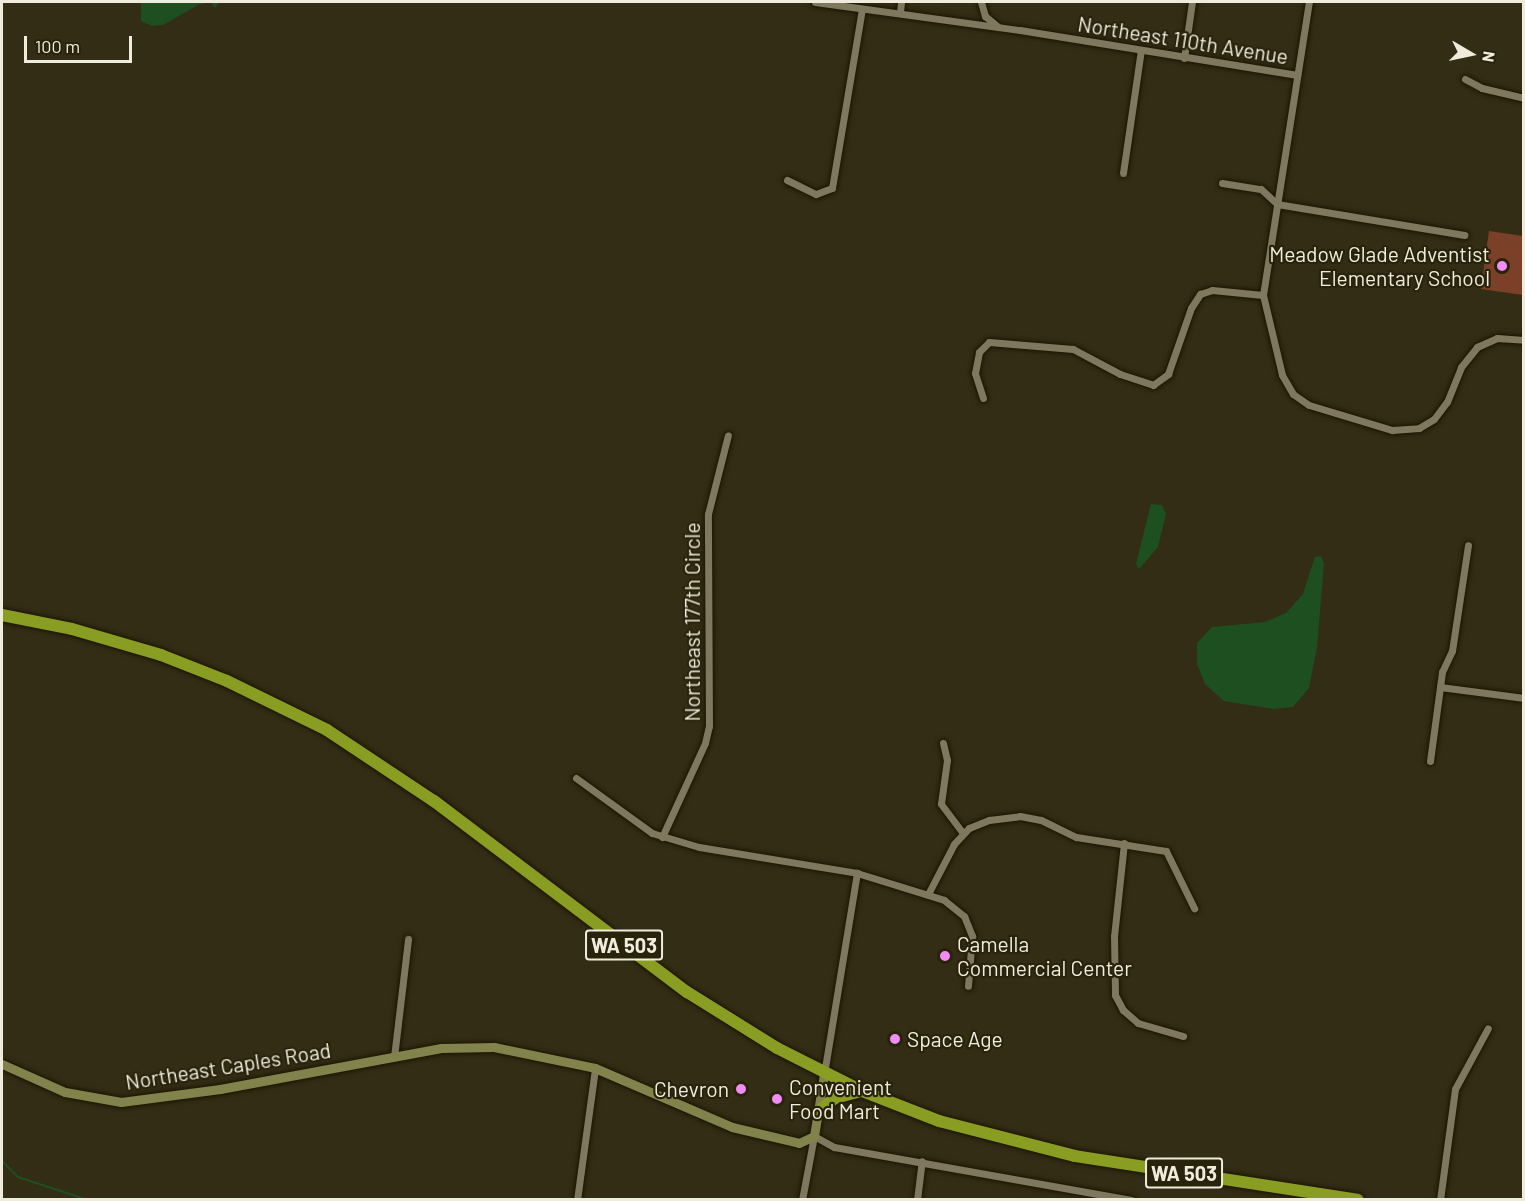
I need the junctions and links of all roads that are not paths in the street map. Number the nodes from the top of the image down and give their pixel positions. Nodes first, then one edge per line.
1 (815, 2) edge
2 (901, 2) edge
3 (981, 2) edge
4 (1192, 2) edge
5 (1309, 2) edge
6 (862, 9) junction
7 (900, 12) junction
8 (998, 27) junction
9 (1141, 50) junction
10 (1184, 58) junction
11 (1297, 75) junction
12 (1465, 79) dead end
13 (1524, 98) edge
14 (1123, 174) dead end
15 (787, 180) dead end
16 (1222, 183) dead end
17 (1277, 204) junction
18 (1464, 235) dead end
19 (1263, 295) junction
20 (1524, 340) edge
21 (983, 398) dead end
22 (728, 435) dead end
23 (1467, 545) dead end
24 (2, 615) edge
25 (1440, 687) junction
26 (1524, 699) edge
27 (943, 743) dead end
28 (1430, 761) dead end
29 (576, 778) dead end
30 (963, 833) junction
31 (662, 837) junction
32 (1124, 843) junction
33 (857, 873) junction
34 (928, 894) junction
35 (1194, 908) dead end
36 (408, 939) dead end
37 (968, 986) dead end
38 (1488, 1028) dead end
39 (1183, 1036) dead end
40 (394, 1057) junction
41 (2, 1064) edge
42 (595, 1068) junction
43 (824, 1074) junction
44 (862, 1091) junction
45 (820, 1110) junction
46 (814, 1136) junction
47 (922, 1161) junction
48 (1314, 1196) edge
49 (578, 1200) edge
50 (802, 1200) edge
51 (917, 1200) edge
52 (1131, 1200) edge
53 (1358, 1200) edge
54 (1440, 1200) edge

1 - 6 street, Northeast 110th Avenue
2 - 7 street
3 - 8 street
4 - 10 street
5 - 11 street
6 - 7 street, Northeast 110th Avenue
6 - 15 street
7 - 8 street, Northeast 110th Avenue
8 - 9 street, Northeast 110th Avenue
9 - 10 street, Northeast 110th Avenue
9 - 14 street
10 - 11 street, Northeast 110th Avenue
11 - 17 street
12 - 13 street
16 - 17 street
17 - 18 street
17 - 19 street
19 - 20 street
19 - 21 street
22 - 31 street, Northeast 177th Circle
23 - 25 street
24 - 43 highway, WA 503
25 - 26 street
25 - 28 street
27 - 30 street
29 - 31 street
30 - 32 street
30 - 34 street
31 - 33 street
32 - 35 street
32 - 39 street
33 - 34 street
33 - 43 street
34 - 37 street
36 - 40 street
38 - 54 street
40 - 41 main road, Northeast Caples Road
40 - 42 main road, Northeast Caples Road
42 - 46 main road, Northeast Caples Road
42 - 49 street
43 - 44 highway, WA 503
43 - 45 main road
44 - 45 highway
44 - 48 highway, WA 503
45 - 46 main road
46 - 47 street
46 - 50 street
47 - 51 street
47 - 52 street
48 - 53 highway, WA 503

